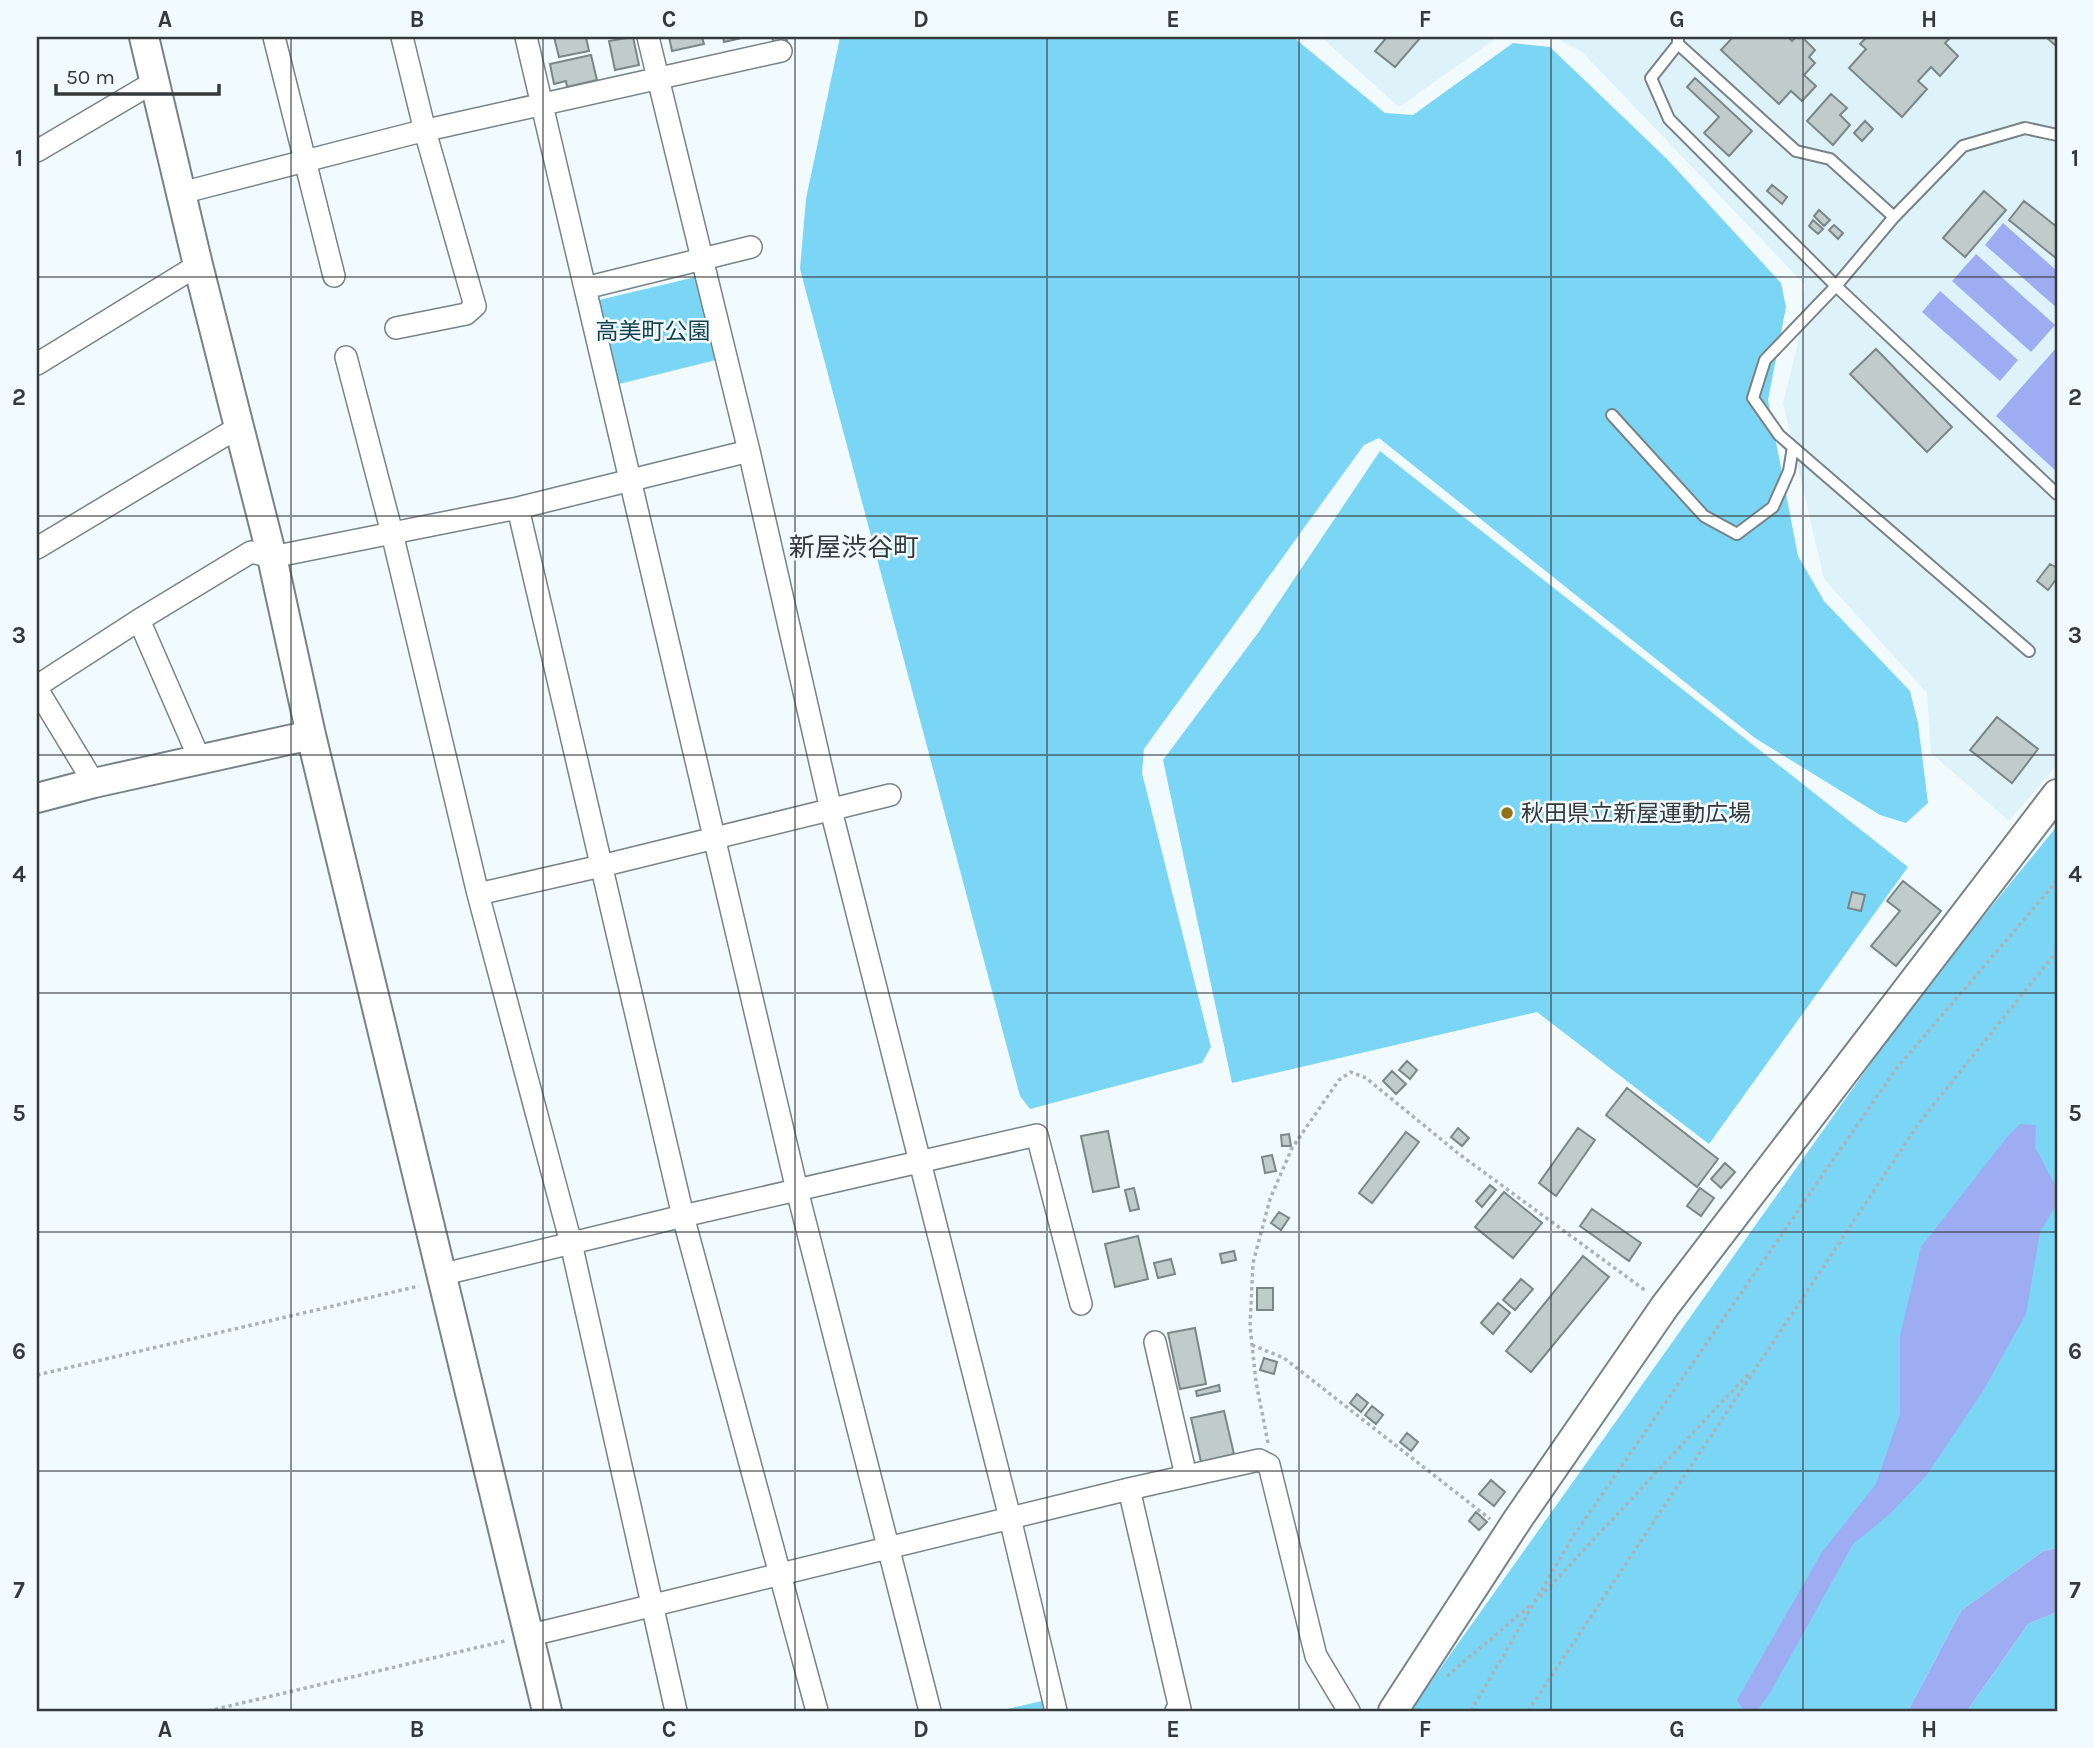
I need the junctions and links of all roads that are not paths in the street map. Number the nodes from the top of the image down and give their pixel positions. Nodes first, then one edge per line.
1 (144, 37) edge
2 (274, 37) edge
3 (402, 37) edge
4 (526, 37) edge
5 (648, 37) edge
6 (1678, 41) edge
7 (781, 51) dead end
8 (658, 79) junction
9 (154, 82) junction
10 (542, 105) junction
11 (425, 131) junction
12 (2057, 135) edge
13 (37, 151) edge
14 (305, 161) junction
15 (181, 193) junction
16 (1894, 217) junction
17 (751, 247) dead end
18 (703, 259) junction
19 (198, 265) junction
20 (334, 276) dead end
21 (1836, 286) junction
22 (585, 288) junction
23 (396, 328) dead end
24 (346, 357) dead end
25 (37, 364) edge
26 (1612, 415) dead end
27 (239, 427) junction
28 (1793, 447) junction
29 (749, 451) junction
30 (630, 480) junction
31 (2057, 494) edge
32 (518, 508) junction
33 (392, 533) junction
34 (37, 548) edge
35 (272, 557) junction
36 (139, 620) junction
37 (2029, 651) dead end
38 (37, 688) edge
39 (311, 735) junction
40 (200, 760) junction
41 (94, 783) junction
42 (2057, 794) edge
43 (890, 795) dead end
44 (37, 798) edge
45 (831, 810) junction
46 (715, 839) junction
47 (601, 866) junction
48 (478, 894) junction
49 (921, 1161) junction
50 (797, 1190) junction
51 (683, 1216) junction
52 (571, 1243) junction
53 (441, 1278) junction
54 (1081, 1304) dead end
55 (1155, 1342) dead end
56 (1186, 1475) junction
57 (1129, 1489) junction
58 (1010, 1518) junction
59 (889, 1548) junction
60 (781, 1574) junction
61 (651, 1605) junction
62 (527, 1636) junction
63 (547, 1711) edge
64 (676, 1711) edge
65 (817, 1711) edge
66 (930, 1711) edge
67 (1056, 1711) edge
68 (1176, 1711) edge
69 (1349, 1711) edge
70 (1393, 1711) edge

1 - 9 street
2 - 14 street
3 - 11 street
4 - 10 street
5 - 8 street
6 - 16 lane
6 - 21 lane
7 - 8 street
8 - 10 street
8 - 18 street
9 - 13 street
9 - 15 street
10 - 11 street
10 - 22 street
11 - 14 street
11 - 23 street
12 - 16 lane
14 - 15 street
14 - 20 street
15 - 19 street
16 - 21 lane
17 - 18 street
18 - 22 street
18 - 29 street
19 - 25 street
19 - 27 street
21 - 28 lane
21 - 31 lane
22 - 30 street
24 - 33 street
26 - 28 lane
27 - 34 street
27 - 35 street
28 - 37 lane
29 - 30 street
29 - 45 street
30 - 32 street
30 - 46 street
32 - 33 street
32 - 47 street
33 - 35 street
33 - 48 street
35 - 36 street
35 - 39 street
36 - 38 street
36 - 40 street
38 - 41 street
39 - 40 street
39 - 53 street
40 - 41 street
41 - 44 street
42 - 70 street
43 - 45 street
45 - 46 street
45 - 49 street
46 - 47 street
46 - 50 street
47 - 48 street
47 - 51 street
48 - 52 street
49 - 50 street
49 - 54 street
49 - 58 street
50 - 51 street
50 - 59 street
51 - 52 street
51 - 60 street
52 - 53 street
52 - 61 street
53 - 62 street
55 - 56 street
56 - 57 street
56 - 69 street
57 - 58 street
57 - 68 street
58 - 59 street
58 - 67 street
59 - 60 street
59 - 66 street
60 - 61 street
60 - 65 street
61 - 62 street
61 - 64 street
62 - 63 street

